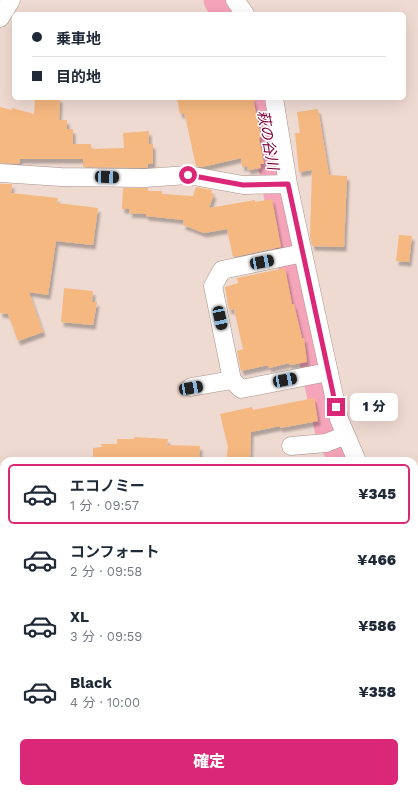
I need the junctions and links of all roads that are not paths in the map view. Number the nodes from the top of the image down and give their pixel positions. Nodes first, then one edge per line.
1 (11, 0) edge
2 (235, 0) edge
3 (244, 12) edge
4 (0, 18) edge
5 (274, 100) edge
6 (0, 173) edge
7 (280, 183) junction
8 (296, 255) junction
9 (322, 373) junction
10 (232, 380) junction
11 (191, 388) dead end
12 (338, 438) junction
13 (290, 446) dead end
14 (354, 457) edge

1 - 4 street
2 - 3 street
5 - 7 street
6 - 7 street
7 - 8 street
8 - 9 street
8 - 10 street
9 - 10 street
9 - 12 street
10 - 11 street
12 - 13 street
12 - 14 street

